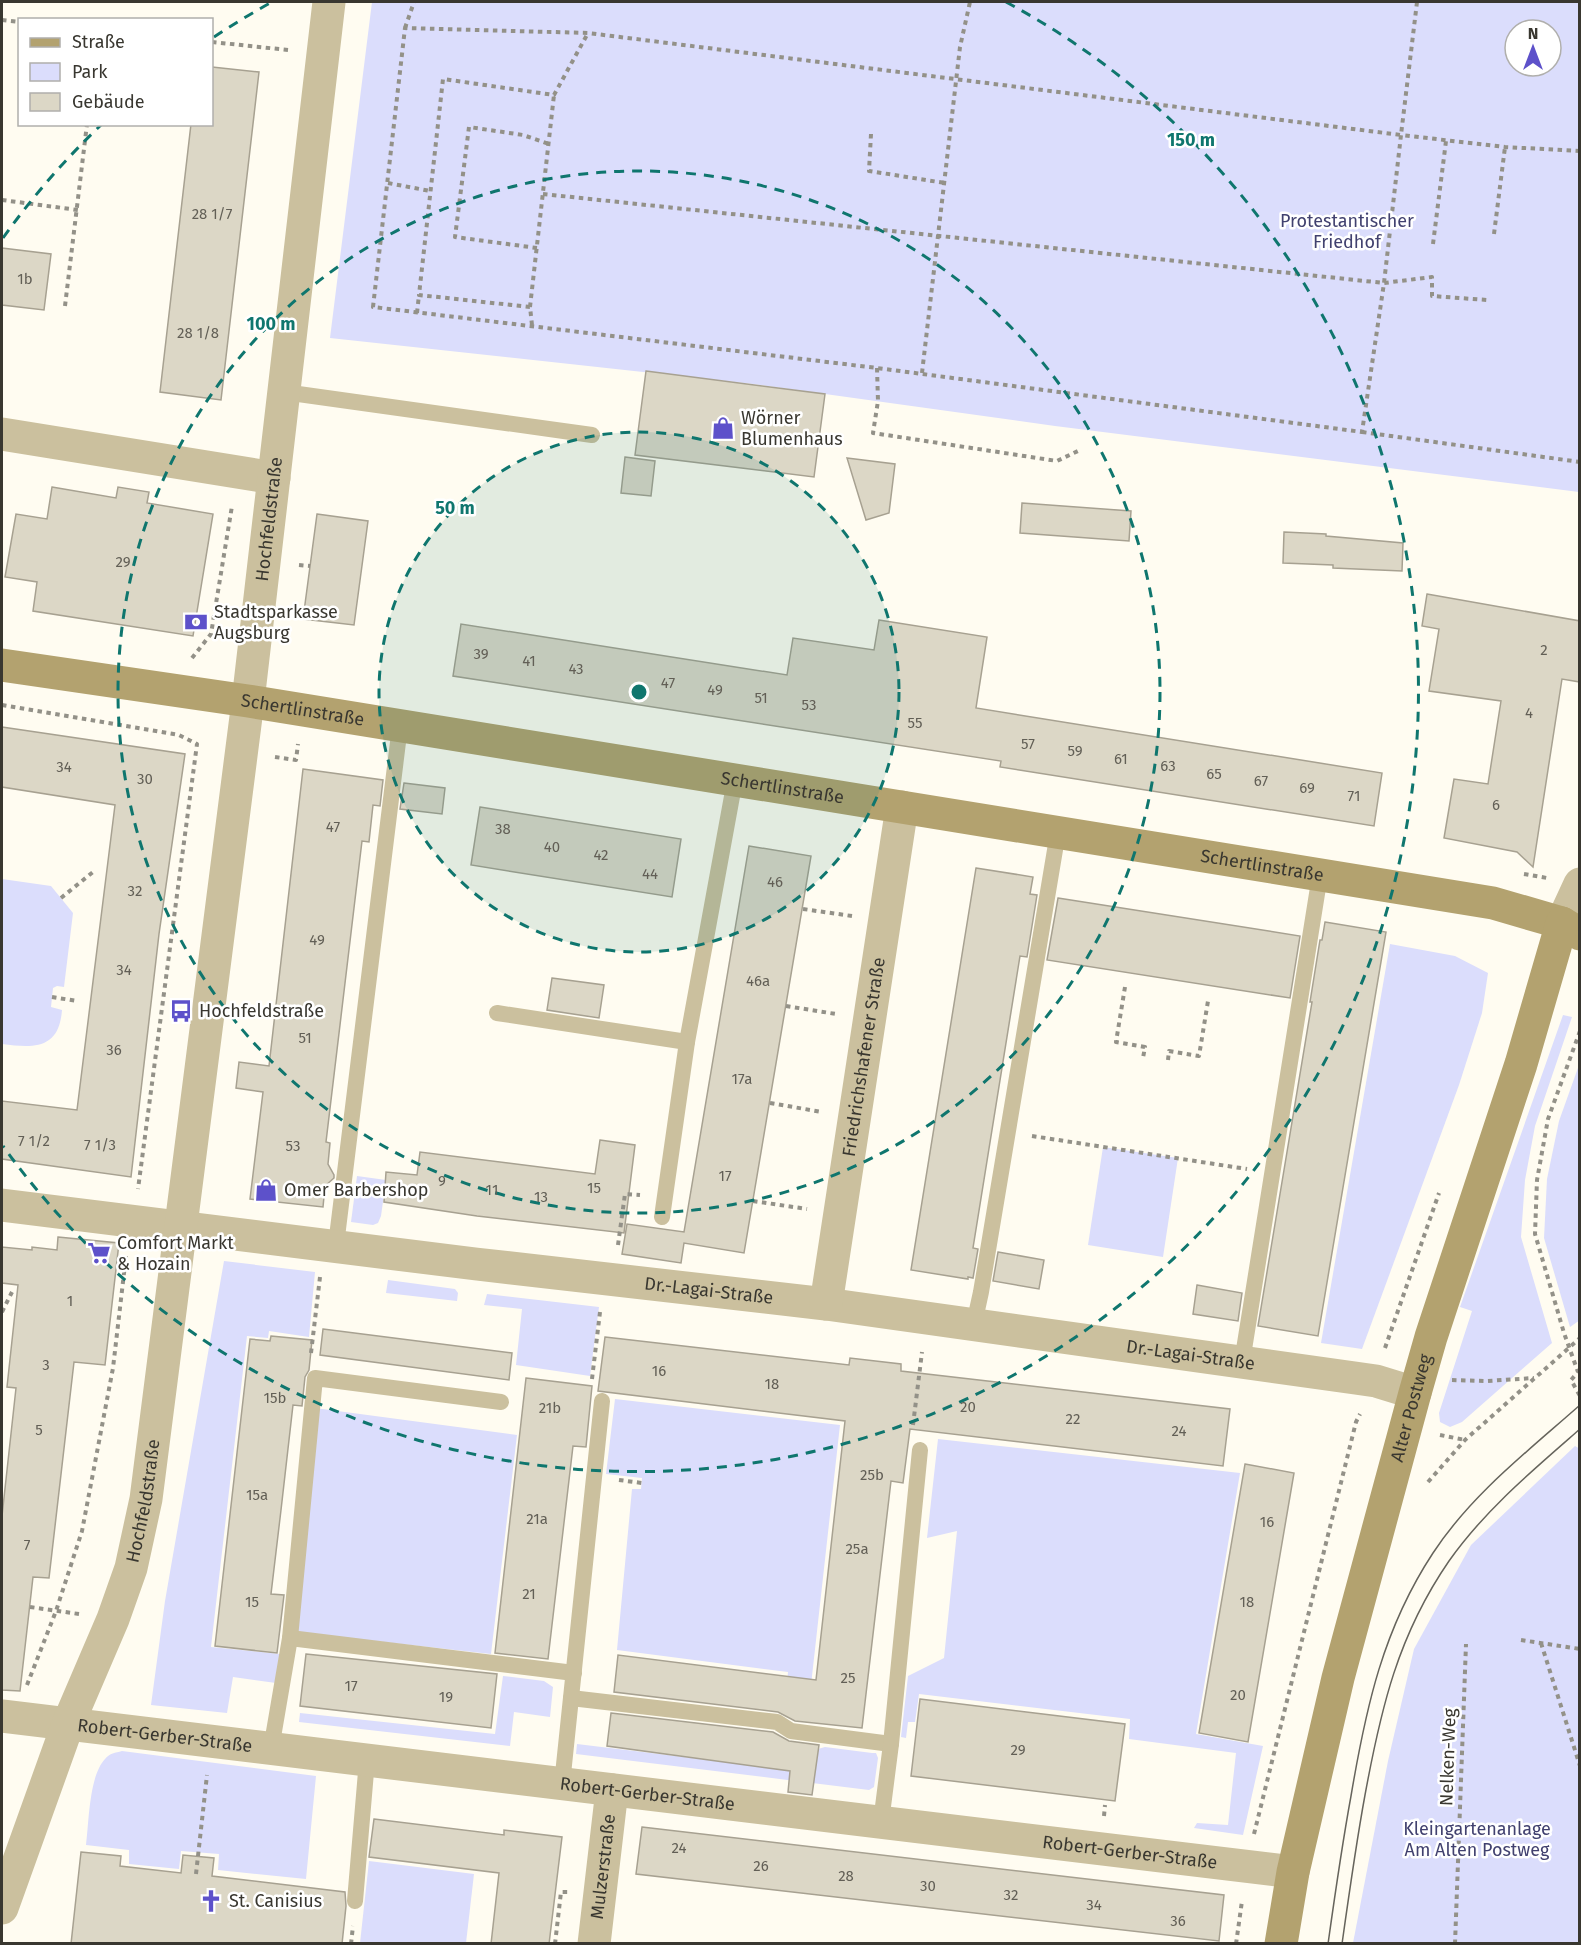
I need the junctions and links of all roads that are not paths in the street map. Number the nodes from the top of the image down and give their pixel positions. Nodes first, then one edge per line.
1 (329, 2) edge
2 (284, 392) junction
3 (2, 434) edge
4 (592, 435) dead end
5 (274, 478) junction
6 (2, 665) edge
7 (248, 701) junction
8 (400, 726) junction
9 (735, 780) junction
10 (902, 807) junction
11 (1058, 832) junction
12 (1320, 875) junction
13 (1580, 884) edge
14 (1574, 926) edge
15 (497, 1013) dead end
16 (687, 1042) junction
17 (2, 1205) edge
18 (662, 1217) dead end
19 (181, 1227) junction
20 (328, 1258) junction
21 (826, 1304) junction
22 (974, 1324) junction
23 (1242, 1362) junction
24 (1429, 1387) junction
25 (602, 1401) road end
26 (501, 1402) dead end
27 (920, 1450) road end
28 (290, 1638) junction
29 (574, 1673) junction
30 (571, 1698) junction
31 (6, 1716) edge
32 (68, 1724) junction
33 (891, 1744) junction
34 (271, 1749) junction
35 (368, 1760) junction
36 (562, 1784) junction
37 (612, 1790) junction
38 (881, 1822) junction
39 (1293, 1872) junction
40 (355, 1901) dead end
41 (2, 1908) edge
42 (594, 1944) edge
43 (1281, 1944) edge

1 - 2 street, Hochfeldstraße
2 - 4 lane
2 - 5 street, Hochfeldstraße
3 - 5 street
5 - 7 street, Hochfeldstraße
6 - 7 street, Schertlinstraße
7 - 8 street, Schertlinstraße
7 - 19 street, Hochfeldstraße
8 - 9 street, Schertlinstraße
8 - 20 lane
9 - 10 street, Schertlinstraße
9 - 16 lane
10 - 11 street, Schertlinstraße
10 - 21 street, Friedrichshafener Straße
11 - 12 street, Schertlinstraße
11 - 22 lane
12 - 14 street, Schertlinstraße
12 - 23 lane
13 - 14 street, Alter Postweg
14 - 24 street, Alter Postweg
15 - 16 lane
16 - 18 lane
17 - 19 street, Dr.-Lagai-Straße
19 - 20 street, Dr.-Lagai-Straße
19 - 32 street, Hochfeldstraße
20 - 21 street, Dr.-Lagai-Straße
21 - 22 street, Dr.-Lagai-Straße
22 - 23 street, Dr.-Lagai-Straße
23 - 24 street, Dr.-Lagai-Straße
24 - 39 street, Alter Postweg
25 - 29 lane
26 - 28 lane
27 - 33 lane
28 - 29 lane
28 - 34 lane
29 - 30 lane
30 - 33 lane
30 - 36 lane
31 - 32 street, Robert-Gerber-Straße
32 - 34 street, Robert-Gerber-Straße
32 - 41 street, Hochfeldstraße
33 - 38 lane
34 - 35 street, Robert-Gerber-Straße
35 - 36 street, Robert-Gerber-Straße
35 - 40 lane
36 - 37 street, Robert-Gerber-Straße
37 - 38 street, Robert-Gerber-Straße
37 - 42 street, Mulzerstraße
38 - 39 street, Robert-Gerber-Straße
39 - 43 street, Alter Postweg

